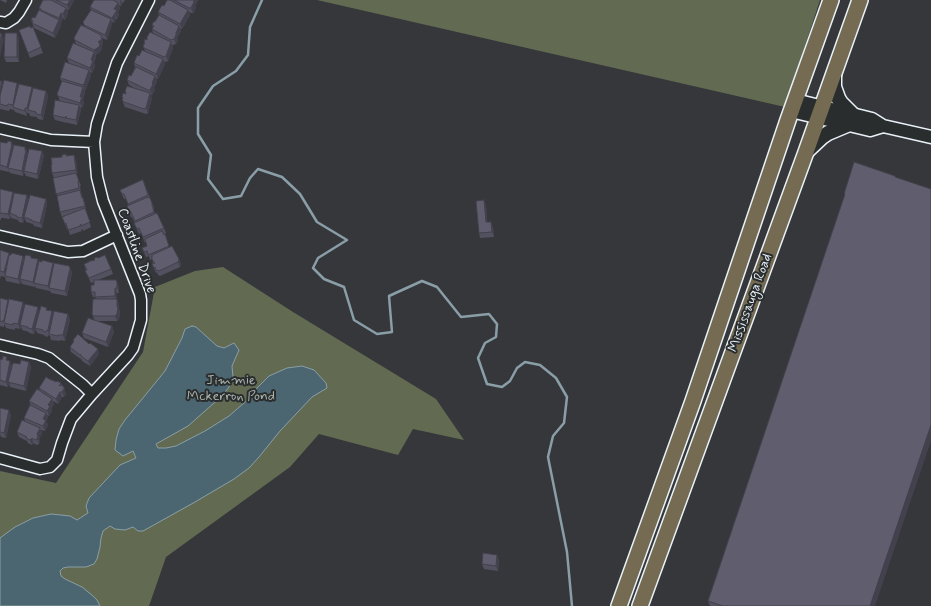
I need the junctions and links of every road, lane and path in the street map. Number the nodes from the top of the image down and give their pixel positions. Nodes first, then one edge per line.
1 (26, 0) edge
2 (149, 0) edge
3 (830, 0) edge
4 (860, 0) edge
5 (0, 22) edge
6 (834, 71) junction
7 (793, 105) junction
8 (820, 112) junction
9 (849, 119) junction
10 (0, 128) edge
11 (931, 137) edge
12 (94, 142) junction
13 (806, 152) junction
14 (116, 235) junction
15 (0, 236) edge
16 (0, 345) edge
17 (92, 394) junction
18 (0, 458) edge
19 (619, 606) edge
20 (640, 606) edge

1 - 5 street
2 - 12 street, Coastline Drive
3 - 7 main road, Mississauga Road
4 - 6 main road, Mississauga Road
6 - 8 main road, Mississauga Road
6 - 9 main road
7 - 8 street
7 - 19 main road, Mississauga Road
8 - 9 street
8 - 13 main road, Mississauga Road
9 - 11 street
9 - 13 main road
10 - 12 street
12 - 14 street, Coastline Drive
13 - 20 main road, Mississauga Road
14 - 15 street
14 - 17 street, Coastline Drive
16 - 17 street
17 - 18 street, Coastline Drive

